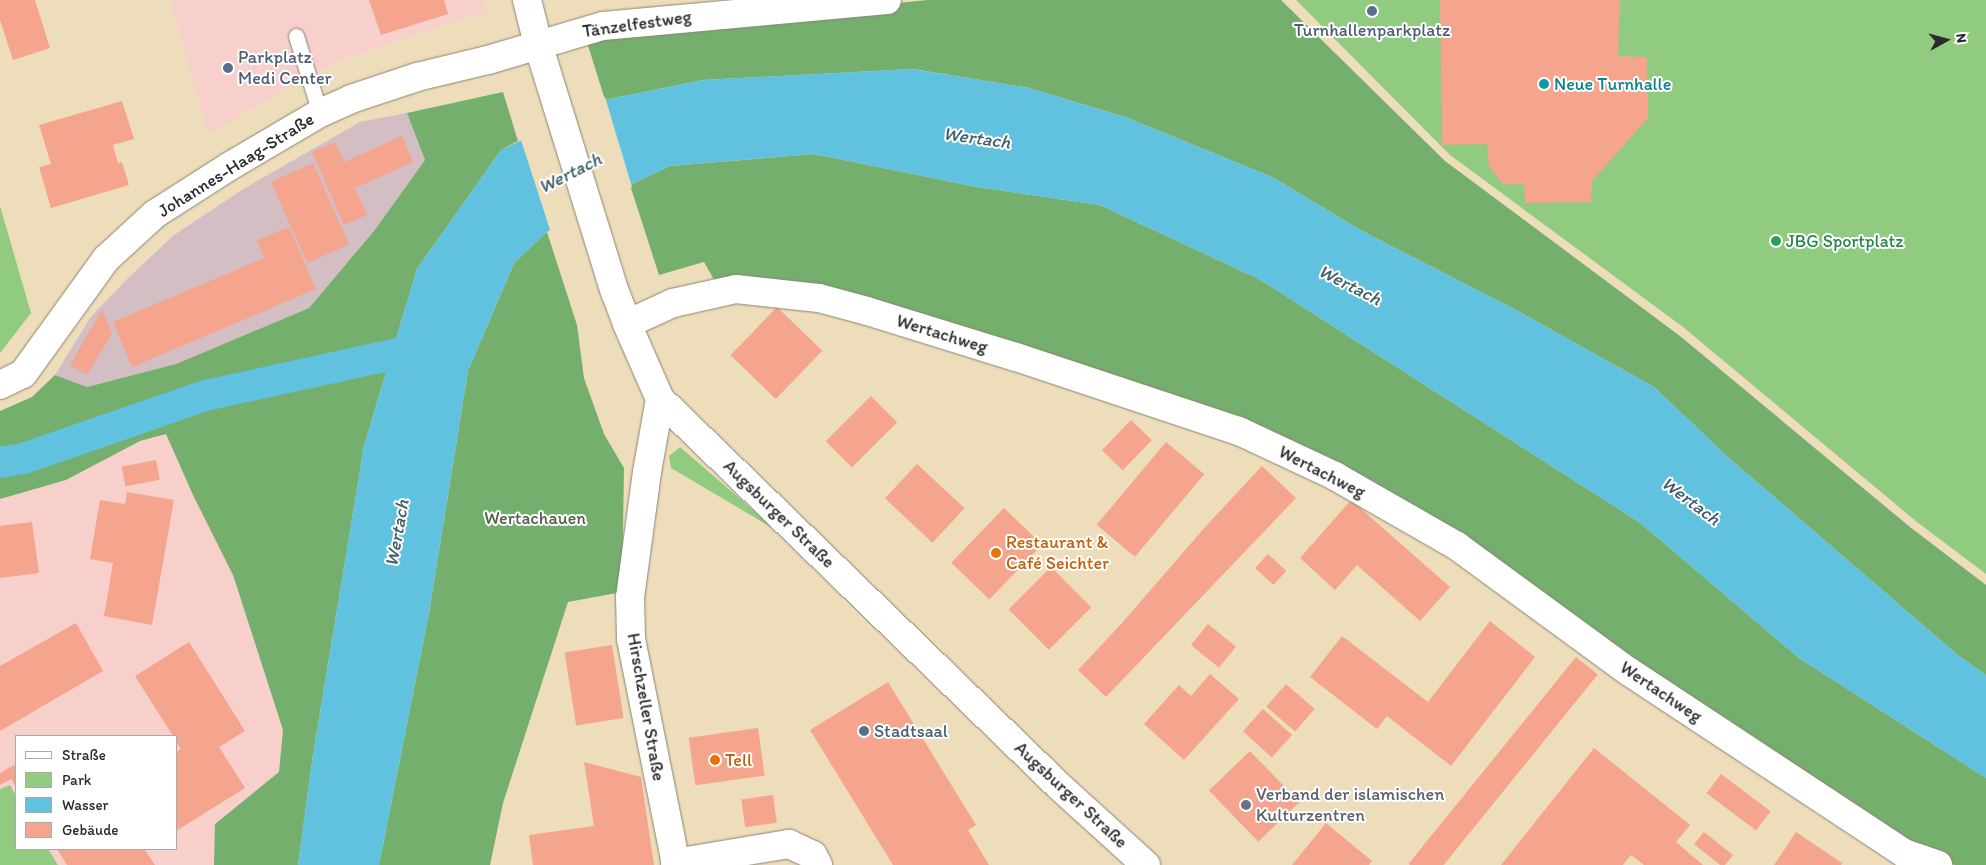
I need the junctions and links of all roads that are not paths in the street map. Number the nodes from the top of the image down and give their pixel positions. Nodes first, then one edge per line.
1 (527, 0) edge
2 (887, 0) edge
3 (296, 36) dead end
4 (538, 44) junction
5 (320, 113) junction
6 (627, 324) junction
7 (0, 385) edge
8 (660, 399) junction
9 (676, 864) edge
10 (818, 865) edge
11 (1146, 865) edge
12 (1938, 865) edge

1 - 4 street, Augsburger Straße
2 - 4 street, Tänzelfestweg
3 - 5 lane
4 - 5 street, Johannes-Haag-Straße
4 - 6 street, Augsburger Straße
5 - 7 street, Johannes-Haag-Straße
6 - 8 street, Augsburger Straße
6 - 12 street, Wertachweg
8 - 9 street, Hirschzeller Straße
8 - 11 street, Augsburger Straße
9 - 10 street

